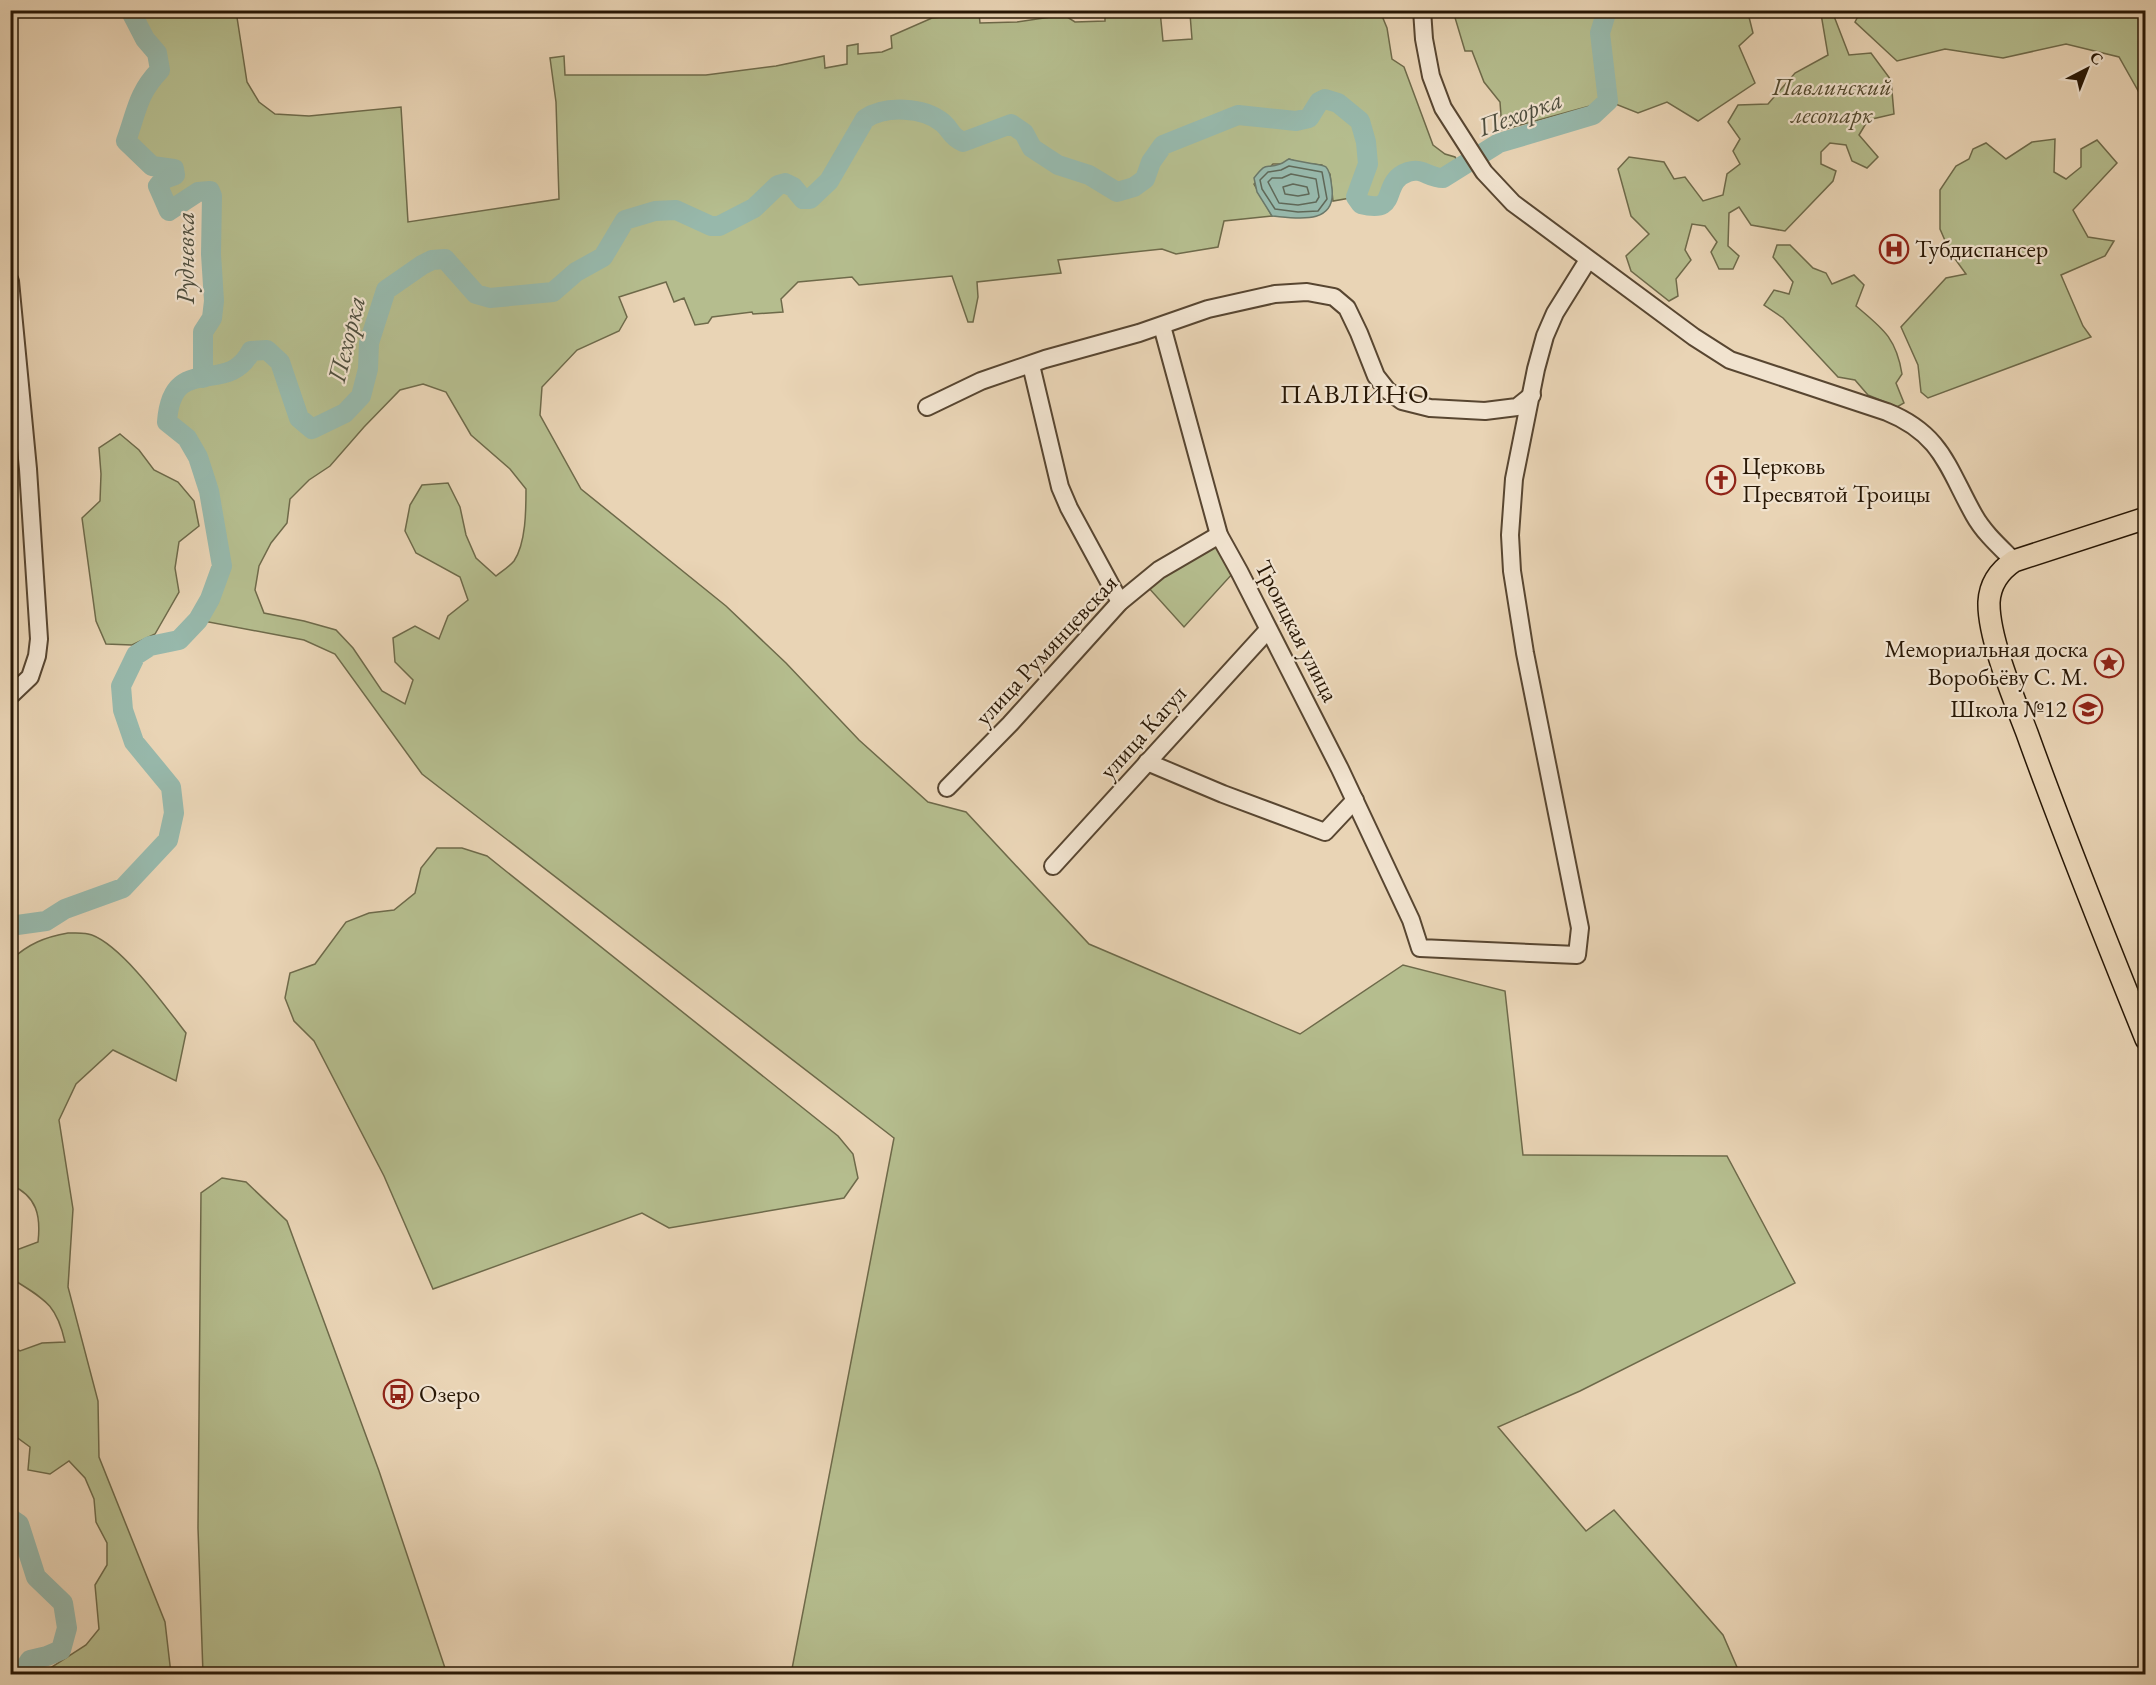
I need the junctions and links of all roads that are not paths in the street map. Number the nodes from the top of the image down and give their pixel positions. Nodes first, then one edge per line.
1 (1422, 10) edge
2 (1588, 260) junction
3 (10, 281) edge
4 (1162, 326) junction
5 (1031, 365) junction
6 (1532, 395) junction
7 (927, 407) dead end
8 (2145, 518) edge
9 (1219, 535) junction
10 (2014, 561) junction
11 (1120, 602) junction
12 (1268, 630) junction
13 (10, 696) edge
14 (1147, 762) junction
15 (947, 788) dead end
16 (1355, 800) junction
17 (1053, 866) dead end
18 (2145, 1039) edge

1 - 2 street
2 - 6 street
2 - 10 street
3 - 13 street
4 - 5 street
4 - 6 street
4 - 9 street, Троицкая улица
5 - 7 street
5 - 11 street
6 - 16 street, Троицкая улица
8 - 10 main road
9 - 11 street, улица Румянцевская
9 - 12 street, Троицкая улица
10 - 18 main road
11 - 15 street, улица Румянцевская
12 - 14 street, улица Кагул
12 - 16 street, Троицкая улица
14 - 16 street
14 - 17 street, улица Кагул

